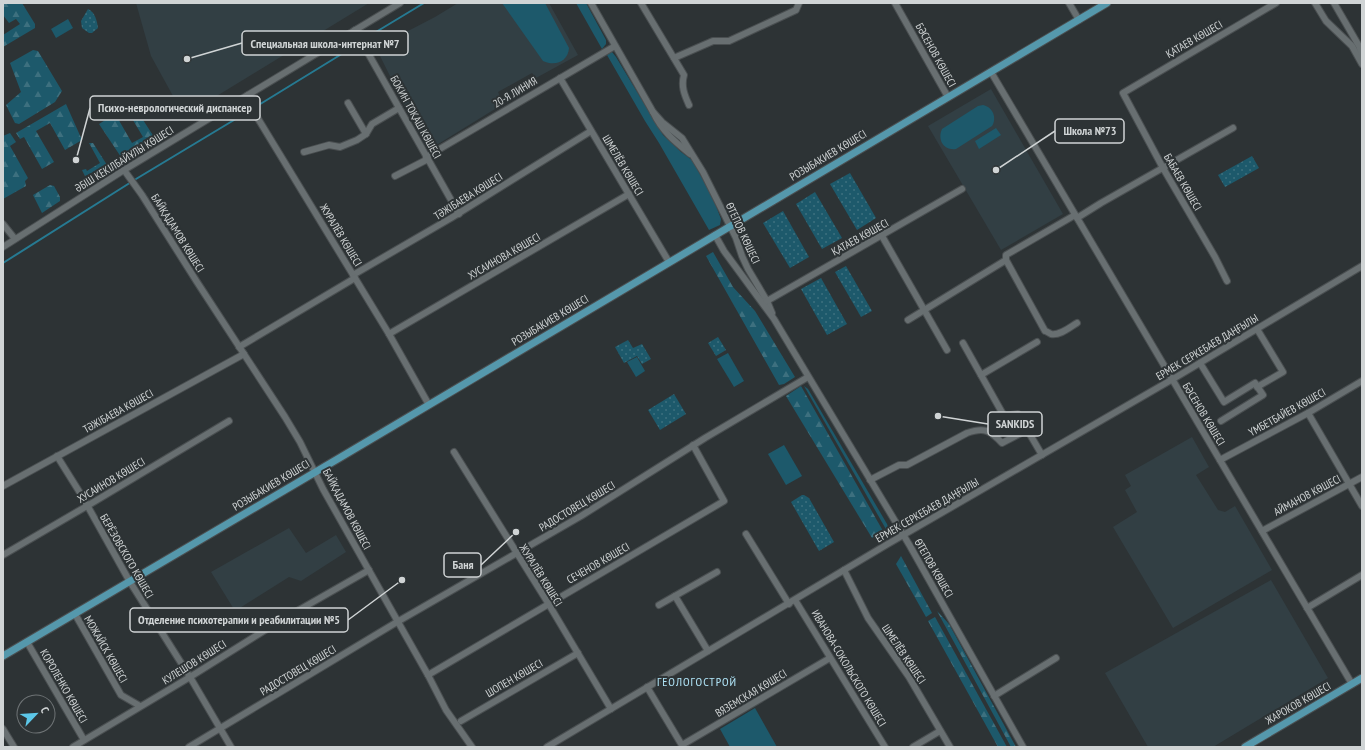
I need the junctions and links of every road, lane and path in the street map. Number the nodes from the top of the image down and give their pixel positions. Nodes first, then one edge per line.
1 (400, 3) edge
2 (591, 3) edge
3 (640, 3) edge
4 (799, 3) edge
5 (895, 3) edge
6 (1069, 3) edge
7 (1107, 3) edge
8 (1276, 3) edge
9 (1315, 3) edge
10 (1334, 3) edge
11 (1079, 20) junction
12 (355, 30) junction
13 (615, 46) junction
14 (1362, 54) edge
15 (674, 58) junction
16 (1362, 64) edge
17 (991, 72) junction
18 (560, 78) junction
19 (1123, 93) joint
20 (248, 94) junction
21 (948, 97) junction
22 (348, 103) dead end
23 (689, 105) dead end
24 (399, 108) junction
25 (1233, 128) dead end
26 (591, 131) junction
27 (366, 134) junction
28 (304, 152) dead end
29 (427, 158) junction
30 (1163, 168) junction
31 (124, 170) junction
32 (395, 176) dead end
33 (962, 189) dead end
34 (629, 194) junction
35 (458, 214) junction
36 (1076, 217) junction
37 (3, 224) edge
38 (730, 226) junction
39 (715, 235) junction
40 (882, 236) junction
41 (15, 239) junction
42 (3, 247) edge
43 (1006, 260) junction
44 (669, 262) junction
45 (1362, 266) edge
46 (354, 276) junction
47 (1227, 281) dead end
48 (767, 301) junction
49 (925, 310) junction
50 (774, 319) junction
51 (908, 320) dead end
52 (1077, 324) dead end
53 (1257, 329) junction
54 (389, 334) junction
55 (1037, 342) dead end
56 (963, 343) dead end
57 (239, 347) junction
58 (947, 350) dead end
59 (244, 354) junction
60 (1200, 363) junction
61 (982, 375) junction
62 (808, 377) junction
63 (1172, 379) junction
64 (1362, 381) edge
65 (1258, 386) junction
66 (429, 405) junction
67 (1308, 413) junction
68 (229, 421) dead end
69 (1221, 421) dead end
70 (1027, 430) junction
71 (694, 445) junction
72 (454, 452) dead end
73 (1042, 455) junction
74 (57, 456) junction
75 (1220, 460) junction
76 (315, 472) junction
77 (1362, 477) edge
78 (870, 480) junction
79 (1349, 484) junction
80 (3, 486) edge
81 (87, 506) junction
82 (1362, 506) edge
83 (1262, 531) junction
84 (746, 534) dead end
85 (904, 535) junction
86 (516, 553) junction
87 (3, 555) edge
88 (369, 570) junction
89 (844, 570) junction
90 (717, 572) dead end
91 (1362, 575) edge
92 (130, 582) junction
93 (675, 596) junction
94 (795, 600) junction
95 (548, 603) junction
96 (789, 604) junction
97 (659, 605) dead end
98 (1307, 608) junction
99 (75, 614) junction
100 (397, 622) junction
101 (27, 642) junction
102 (708, 651) junction
103 (578, 653) junction
104 (3, 656) edge
105 (830, 658) junction
106 (1056, 658) dead end
107 (428, 675) junction
108 (190, 677) junction
109 (1362, 678) edge
110 (1352, 684) junction
111 (647, 687) junction
112 (994, 696) junction
113 (140, 706) junction
114 (611, 709) junction
115 (461, 721) dead end
116 (220, 728) junction
117 (3, 729) edge
118 (940, 731) junction
119 (84, 740) junction
120 (682, 746) edge
121 (14, 747) edge
122 (73, 747) edge
123 (189, 747) edge
124 (231, 747) edge
125 (472, 747) edge
126 (547, 747) edge
127 (885, 747) edge
128 (912, 747) edge
129 (950, 747) edge
130 (1023, 747) edge
131 (1244, 747) edge

1 - 12 street, ӘБІШ КЕКІЛБАЙҰЛЫ КӨШЕСІ
2 - 13 street, ӨТЕПОВ КӨШЕСІ
3 - 15 street
4 - 15 street
5 - 21 street, БӘСЕНОВ КӨШЕСІ
6 - 11 street
7 - 11 main road, РОЗЫБАКИЕВ КӨШЕСІ
8 - 19 street, ҚАТАЕВ КӨШЕСІ
9 - 16 street
10 - 14 street
11 - 17 main road, РОЗЫБАКИЕВ КӨШЕСІ
12 - 20 street, ӘБІШ КЕКІЛБАЙҰЛЫ КӨШЕСІ
12 - 24 street, БОКИН ТОҚАШ КӨШЕСІ
13 - 18 street, 20-Я ЛИНИЯ
13 - 38 street, ӨТЕПОВ КӨШЕСІ
15 - 23 street
17 - 21 main road, РОЗЫБАКИЕВ КӨШЕСІ
17 - 36 street, БӘСЕНОВ КӨШЕСІ
18 - 26 street, ШМЕЛЁВ КӨШЕСІ
18 - 29 street, 20-Я ЛИНИЯ
19 - 30 street, БАБАЕВ КӨШЕСІ
20 - 31 street, ӘБІШ КЕКІЛБАЙҰЛЫ КӨШЕСІ
20 - 46 street, ЖУРАЛЁВ КӨШЕСІ
21 - 38 main road, РОЗЫБАКИЕВ КӨШЕСІ
22 - 27 street
24 - 27 street
24 - 29 street, БОКИН ТОҚАШ КӨШЕСІ
25 - 30 street
26 - 34 street, ШМЕЛЁВ КӨШЕСІ
26 - 35 street, ТӘЖІБАЕВА КӨШЕСІ
27 - 28 street
29 - 32 street, 20-Я ЛИНИЯ
29 - 35 street, БОКИН ТОҚАШ КӨШЕСІ
30 - 36 street
30 - 47 street, БАБАЕВ КӨШЕСІ
31 - 41 street, ӘБІШ КЕКІЛБАЙҰЛЫ КӨШЕСІ
31 - 57 street, БАЙҚАДАМОВ КӨШЕСІ
33 - 40 street, ҚАТАЕВ КӨШЕСІ
34 - 44 street, ШМЕЛЁВ КӨШЕСІ
34 - 54 street, ХУСАИНОВА КӨШЕСІ
35 - 46 street, ТӘЖІБАЕВА КӨШЕСІ
36 - 43 street
36 - 63 street, БӘСЕНОВ КӨШЕСІ
37 - 41 street
38 - 39 main road, РОЗЫБАКИЕВ КӨШЕСІ
38 - 48 street, ӨТЕПОВ КӨШЕСІ
39 - 44 main road, РОЗЫБАКИЕВ КӨШЕСІ
39 - 50 street, ӨТЕПОВ КӨШЕСІ
40 - 48 street, ҚАТАЕВ КӨШЕСІ
40 - 49 street
41 - 42 street, ӘБІШ КЕКІЛБАЙҰЛЫ КӨШЕСІ
43 - 49 street
43 - 52 street
44 - 66 main road, РОЗЫБАКИЕВ КӨШЕСІ
45 - 53 street, ЕРМЕК СЕРКЕБАЕВ ДАҢҒЫЛЫ
46 - 54 street, ЖУРАЛЁВ КӨШЕСІ
46 - 57 street, ТӘЖІБАЕВА КӨШЕСІ
48 - 50 street, ӨТЕПОВ КӨШЕСІ
49 - 51 street
49 - 58 street
50 - 62 street, ӨТЕПОВ КӨШЕСІ
53 - 60 street, ЕРМЕК СЕРКЕБАЕВ ДАҢҒЫЛЫ
53 - 65 street
54 - 66 street, ЖУРАЛЁВ КӨШЕСІ
55 - 61 street
56 - 61 street
57 - 59 street, БАЙҚАДАМОВ КӨШЕСІ
59 - 74 street, ТӘЖІБАЕВА КӨШЕСІ
59 - 76 street, БАЙҚАДАМОВ КӨШЕСІ
60 - 63 street, ЕРМЕК СЕРКЕБАЕВ ДАҢҒЫЛЫ
60 - 65 street
61 - 70 street
62 - 71 street, РАДОСТОВЕЦ КӨШЕСІ
62 - 78 street, ӨТЕПОВ КӨШЕСІ
63 - 73 street, ЕРМЕК СЕРКЕБАЕВ ДАҢҒЫЛЫ
63 - 75 street, БӘСЕНОВ КӨШЕСІ
64 - 67 street, ҮМБЕТБАЙЕВ КӨШЕСІ
65 - 69 street
66 - 76 main road, РОЗЫБАКИЕВ КӨШЕСІ
67 - 75 street, ҮМБЕТБАЙЕВ КӨШЕСІ
67 - 79 street
68 - 81 street, ХУСАИНОВ КӨШЕСІ
70 - 73 street
70 - 78 street
71 - 86 street, РАДОСТОВЕЦ КӨШЕСІ
71 - 95 street, СЕЧЕНОВ КӨШЕСІ
72 - 86 street, ЖУРАЛЁВ КӨШЕСІ
73 - 85 street, ЕРМЕК СЕРКЕБАЕВ ДАҢҒЫЛЫ
74 - 80 street, ТӘЖІБАЕВА КӨШЕСІ
74 - 81 street, БЕРЁЗОВСКОГО КӨШЕСІ
75 - 83 street, БӘСЕНОВ КӨШЕСІ
76 - 88 street, БАЙҚАДАМОВ КӨШЕСІ
76 - 92 main road, РОЗЫБАКИЕВ КӨШЕСІ
77 - 79 street, АЙМАНОВ КӨШЕСІ
78 - 85 street, ӨТЕПОВ КӨШЕСІ
79 - 82 street
79 - 83 street, АЙМАНОВ КӨШЕСІ
81 - 87 street, ХУСАИНОВ КӨШЕСІ
81 - 92 street, БЕРЁЗОВСКОГО КӨШЕСІ
83 - 98 street, БӘСЕНОВ КӨШЕСІ
84 - 96 street
85 - 89 street, ЕРМЕК СЕРКЕБАЕВ ДАҢҒЫЛЫ
85 - 112 street, ӨТЕПОВ КӨШЕСІ
86 - 95 street, ЖУРАЛЁВ КӨШЕСІ
86 - 100 street, РАДОСТОВЕЦ КӨШЕСІ
88 - 100 street, БАЙҚАДАМОВ КӨШЕСІ
88 - 108 street, КУЛЕШОВ КӨШЕСІ
89 - 94 street, ЕРМЕК СЕРКЕБАЕВ ДАҢҒЫЛЫ
89 - 118 street, ШМЕЛЁВ КӨШЕСІ
90 - 93 street
91 - 98 street
92 - 99 main road, РОЗЫБАКИЕВ КӨШЕСІ
92 - 108 street, БЕРЁЗОВСКОГО КӨШЕСІ
93 - 97 street
93 - 102 street
94 - 96 street, ЕРМЕК СЕРКЕБАЕВ ДАҢҒЫЛЫ
94 - 105 street, ИВАНОВА-СОКОЛЬСКОГО КӨШЕСІ
95 - 103 street, ЖУРАЛЁВ КӨШЕСІ
95 - 107 street, СЕЧЕНОВ КӨШЕСІ
96 - 102 street, ЕРМЕК СЕРКЕБАЕВ ДАҢҒЫЛЫ
98 - 110 street, БӘСЕНОВ КӨШЕСІ
99 - 101 main road, РОЗЫБАКИЕВ КӨШЕСІ
99 - 113 street, МОЖАЙСК КӨШЕСІ
100 - 107 street, БАЙҚАДАМОВ КӨШЕСІ
100 - 116 street, РАДОСТОВЕЦ КӨШЕСІ
101 - 104 main road, РОЗЫБАКИЕВ КӨШЕСІ
101 - 119 street, КОРОЛЕНКО КӨШЕСІ
102 - 111 street, ЕРМЕК СЕРКЕБАЕВ ДАҢҒЫЛЫ
103 - 114 street, ЖУРАЛЁВ КӨШЕСІ
103 - 115 street, ШОПЕН КӨШЕСІ
105 - 120 street, ВЯЗЕМСКАЯ КӨШЕСІ
105 - 127 street, ИВАНОВА-СОКОЛЬСКОГО КӨШЕСІ
106 - 112 street
107 - 125 street, БАЙҚАДАМОВ КӨШЕСІ
108 - 113 street, КУЛЕШОВ КӨШЕСІ
108 - 116 street, БЕРЁЗОВСКОГО КӨШЕСІ
109 - 110 main road, ЖАРОКОВ КӨШЕСІ
110 - 131 main road, ЖАРОКОВ КӨШЕСІ
111 - 114 street, ЕРМЕК СЕРКЕБАЕВ ДАҢҒЫЛЫ
111 - 120 street
112 - 130 street, ӨТЕПОВ КӨШЕСІ
113 - 119 street, КУЛЕШОВ КӨШЕСІ
114 - 126 street, ЕРМЕК СЕРКЕБАЕВ ДАҢҒЫЛЫ
116 - 123 street, РАДОСТОВЕЦ КӨШЕСІ
116 - 124 street, БЕРЁЗОВСКОГО КӨШЕСІ
117 - 121 street
118 - 128 street
118 - 129 street, ШМЕЛЁВ КӨШЕСІ
119 - 122 street, КУЛЕШОВ КӨШЕСІ

